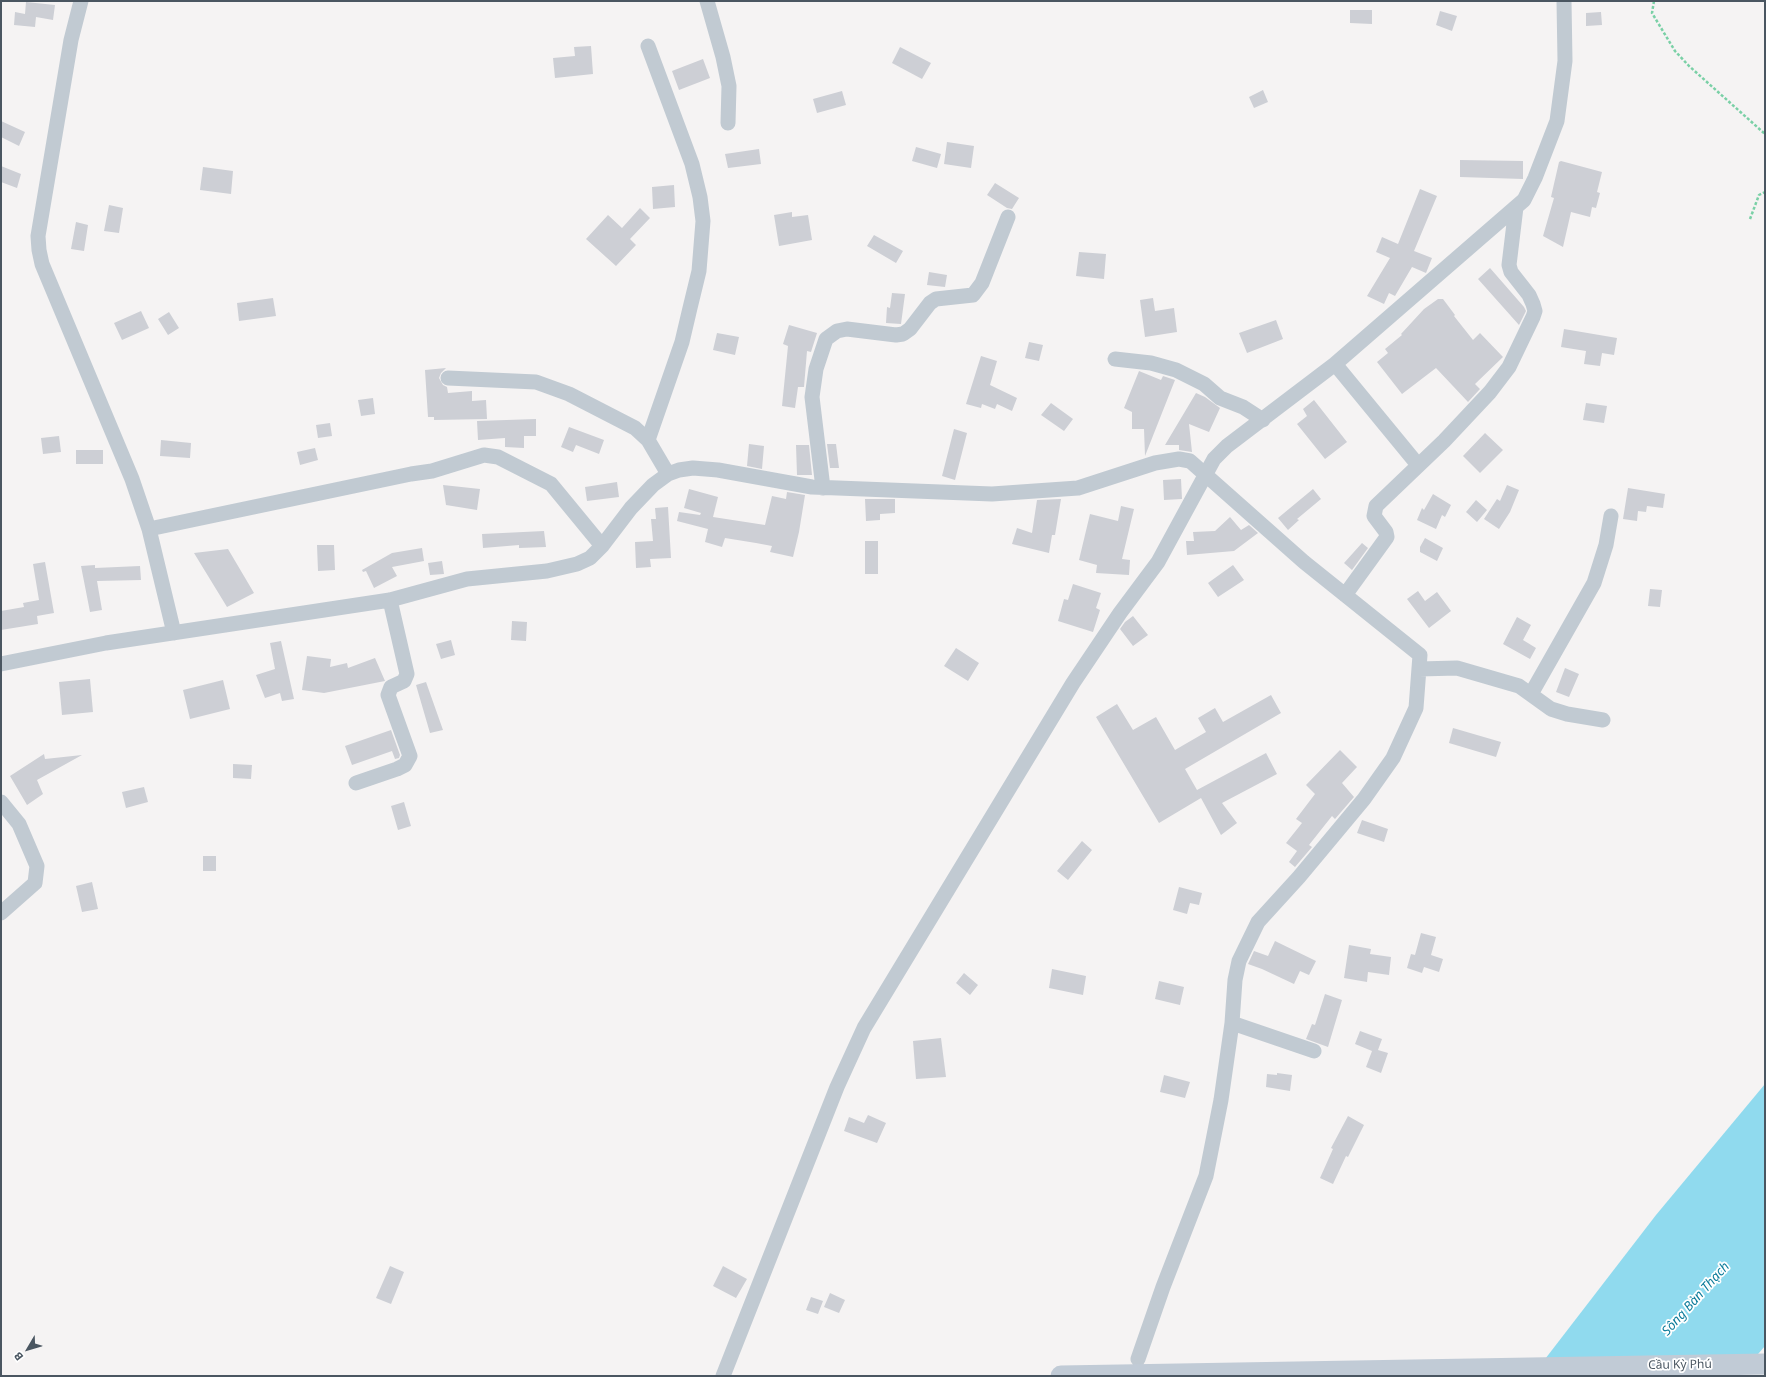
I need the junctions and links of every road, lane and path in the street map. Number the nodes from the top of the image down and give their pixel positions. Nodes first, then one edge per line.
1 (81, 1) edge
2 (707, 1) edge
3 (1564, 1) edge
4 (1654, 1) edge
5 (648, 46) dead end
6 (728, 123) dead end
7 (1765, 134) edge
8 (1765, 192) edge
9 (1516, 207) junction
10 (1008, 217) dead end
11 (1750, 219) dead end
12 (1115, 359) dead end
13 (1335, 364) junction
14 (448, 378) dead end
15 (1263, 420) junction
16 (648, 440) junction
17 (1418, 465) junction
18 (668, 474) junction
19 (1206, 476) junction
20 (823, 488) junction
21 (1611, 516) dead end
22 (149, 529) junction
23 (602, 546) junction
24 (1344, 595) junction
25 (390, 600) junction
26 (174, 633) junction
27 (1, 664) edge
28 (1419, 669) junction
29 (1531, 694) junction
30 (1603, 720) dead end
31 (356, 782) dead end
32 (1, 802) edge
33 (1, 913) edge
34 (1232, 1023) junction
35 (1314, 1050) dead end
36 (1138, 1359) dead end
37 (1765, 1364) edge
38 (723, 1376) edge
39 (1061, 1376) edge

1 - 22 street
2 - 6 street
3 - 9 street
4 - 7 path
5 - 16 street
8 - 11 path
9 - 13 street
9 - 17 street
10 - 20 street
12 - 15 street
13 - 15 street
13 - 17 street
14 - 16 street
15 - 19 street
16 - 18 street
17 - 24 street
18 - 20 street
18 - 23 street
19 - 20 street
19 - 24 street
19 - 38 street
21 - 29 street
22 - 23 street
22 - 26 street
23 - 25 street
24 - 28 street
25 - 26 street
25 - 31 street
26 - 27 street
28 - 29 street
28 - 34 street
29 - 30 street
32 - 33 street
34 - 35 street
34 - 36 street
37 - 39 main road, Cầu Kỳ Phú

